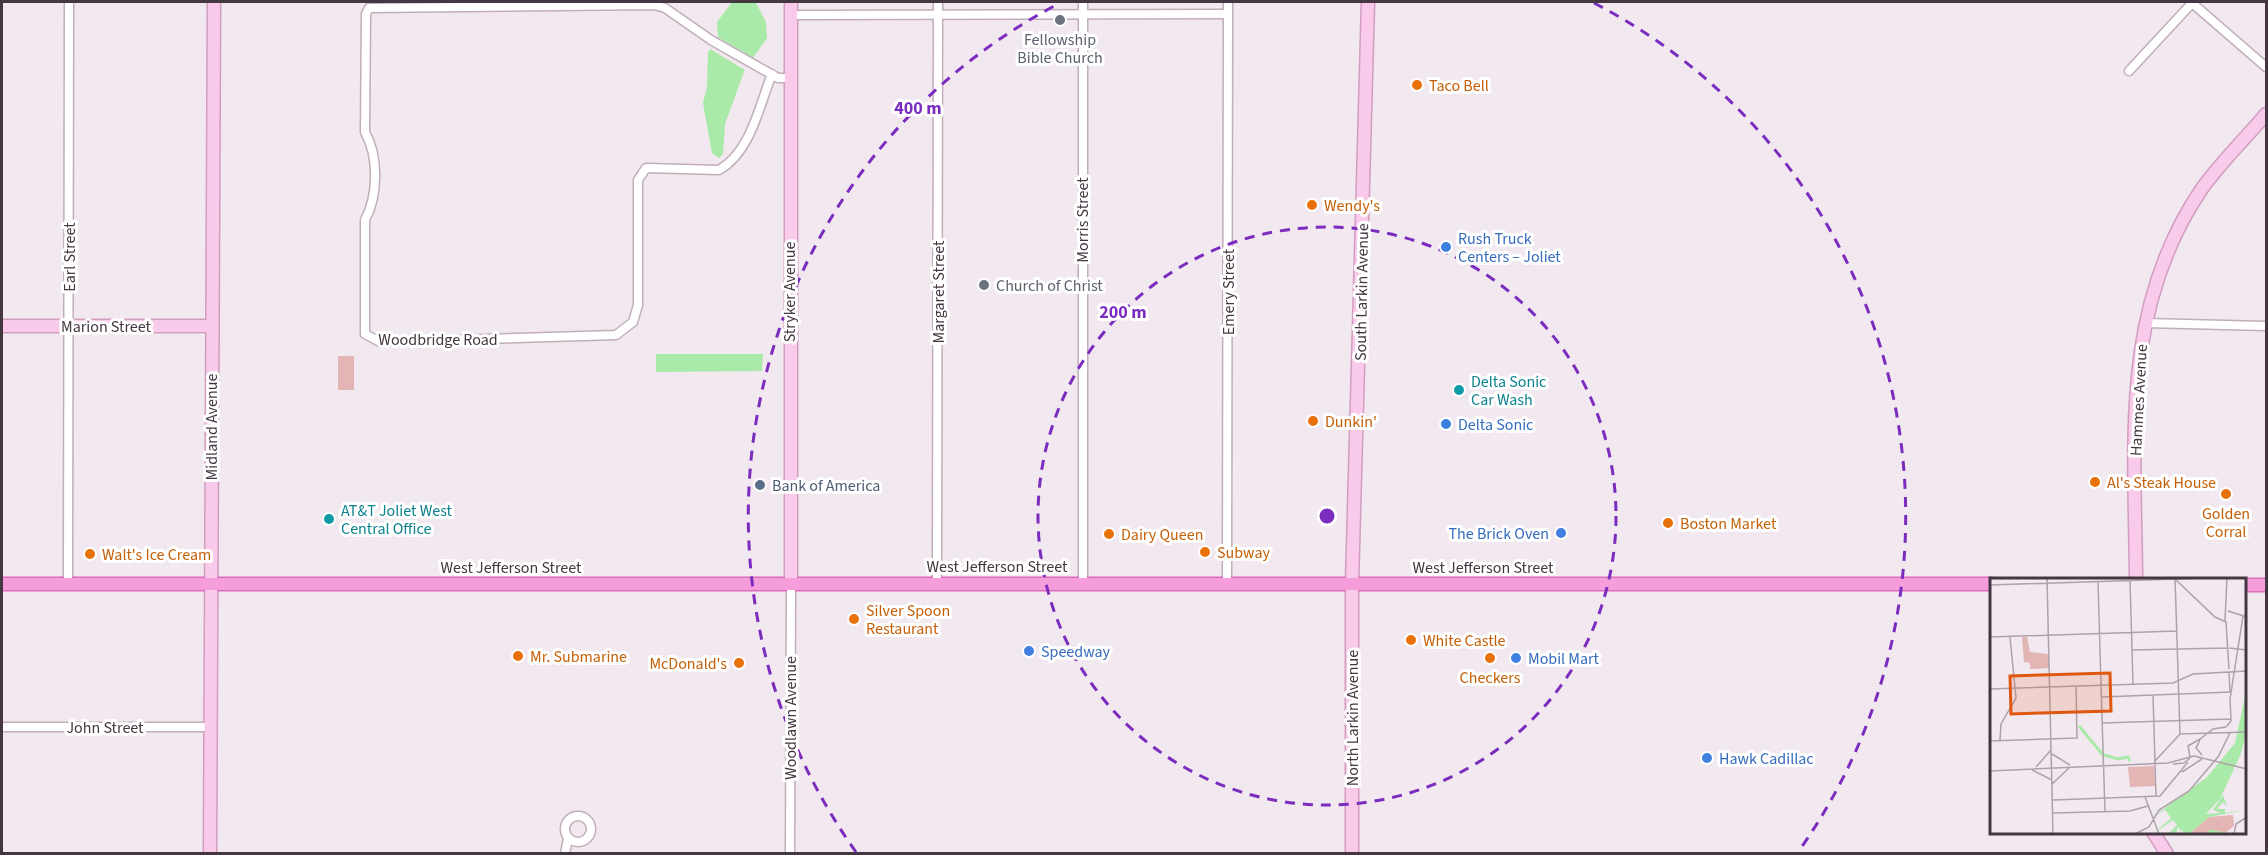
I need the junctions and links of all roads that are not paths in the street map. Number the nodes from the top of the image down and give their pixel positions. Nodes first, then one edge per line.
1 (69, 2) edge
2 (214, 2) edge
3 (790, 2) edge
4 (938, 2) edge
5 (1083, 2) edge
6 (1228, 2) edge
7 (1368, 2) edge
8 (2192, 2) edge
9 (790, 15) junction
10 (938, 15) junction
11 (1083, 15) junction
12 (1228, 15) junction
13 (2266, 67) edge
14 (2129, 70) dead end
15 (772, 74) junction
16 (790, 78) junction
17 (2266, 114) edge
18 (2145, 323) junction
19 (2, 326) edge
20 (69, 326) junction
21 (212, 326) junction
22 (2266, 326) edge
23 (2136, 578) edge
24 (791, 583) junction
25 (937, 583) junction
26 (1083, 583) junction
27 (1227, 583) junction
28 (2, 584) edge
29 (68, 584) junction
30 (209, 584) junction
31 (1352, 584) junction
32 (1990, 584) edge
33 (2247, 585) edge
34 (2266, 585) edge
35 (2, 727) edge
36 (209, 727) junction
37 (2154, 834) edge
38 (568, 838) dead end
39 (210, 854) edge
40 (565, 854) edge
41 (790, 854) edge
42 (1352, 854) edge
43 (2167, 854) edge

1 - 20 street, Earl Street
2 - 21 street, Midland Avenue
3 - 9 street, Stryker Avenue
4 - 10 street, Margaret Street
5 - 11 street, Morris Street
6 - 12 street, Emery Street
7 - 31 street, South Larkin Avenue
8 - 13 street
8 - 14 street
9 - 10 street
9 - 16 street, Stryker Avenue
10 - 11 street
10 - 25 street, Margaret Street
11 - 12 street
11 - 26 street, Morris Street
12 - 27 street, Emery Street
15 - 15 street, Woodbridge Road
15 - 16 street, Woodbridge Road
16 - 24 street, Stryker Avenue
17 - 18 street, Hammes Avenue
18 - 22 street
18 - 23 street, Hammes Avenue
19 - 20 street, Marion Street
20 - 21 street, Marion Street
20 - 29 street, Earl Street
21 - 30 street, Midland Avenue
24 - 25 main road, West Jefferson Street
24 - 30 main road, West Jefferson Street
24 - 41 street, Woodlawn Avenue
25 - 26 main road, West Jefferson Street
26 - 27 main road, West Jefferson Street
27 - 31 main road, West Jefferson Street
28 - 29 main road, West Jefferson Street
29 - 30 main road, West Jefferson Street
30 - 36 street, Midland Avenue
31 - 32 main road, West Jefferson Street
31 - 42 street, North Larkin Avenue
33 - 34 main road
35 - 36 street, John Street
36 - 39 street, Midland Avenue
37 - 43 street
38 - 40 street

